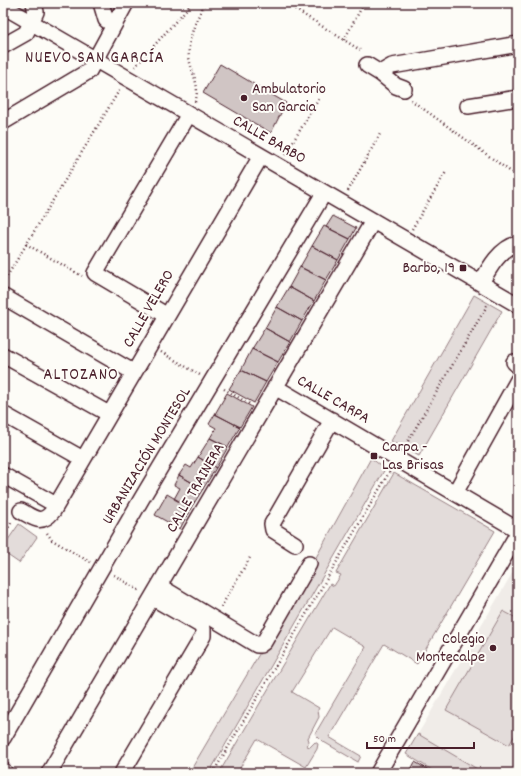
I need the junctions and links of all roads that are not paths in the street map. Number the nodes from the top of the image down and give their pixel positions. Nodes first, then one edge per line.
1 (34, 3) edge
2 (101, 3) edge
3 (126, 3) edge
4 (3, 6) edge
5 (31, 22) junction
6 (114, 24) junction
7 (518, 44) edge
8 (3, 46) edge
9 (95, 59) junction
10 (367, 65) dead end
11 (380, 73) junction
12 (408, 94) road end
13 (518, 98) edge
14 (468, 106) dead end
15 (189, 114) junction
16 (3, 122) edge
17 (261, 156) junction
18 (324, 193) junction
19 (373, 221) junction
20 (518, 244) edge
21 (481, 283) junction
22 (4, 290) edge
23 (518, 305) edge
24 (166, 316) junction
25 (3, 354) edge
26 (134, 372) junction
27 (518, 380) edge
28 (275, 387) junction
29 (3, 414) edge
30 (109, 414) junction
31 (332, 420) junction
32 (83, 459) junction
33 (3, 475) edge
34 (455, 493) junction
35 (56, 505) junction
36 (21, 511) road end
37 (518, 532) edge
38 (295, 544) dead end
39 (309, 564) dead end
40 (156, 592) junction
41 (3, 738) edge
42 (3, 770) edge
43 (5, 773) edge
44 (50, 773) edge
45 (122, 773) edge
46 (378, 773) edge

1 - 5 street
2 - 6 street
3 - 6 street
4 - 5 street, CALLE BARBO
5 - 8 street
5 - 9 street, CALLE BARBO
6 - 9 street
7 - 11 street
9 - 15 street, CALLE BARBO
9 - 16 street
10 - 11 street
11 - 12 street
13 - 14 street
15 - 17 street, CALLE BARBO
15 - 24 street
17 - 18 street, CALLE BARBO
17 - 24 street, CALLE VELERO
18 - 19 street, CALLE BARBO
18 - 41 street, URBANIZACIÓN MONTESOL
19 - 21 street, CALLE BARBO
19 - 28 street, CALLE TRAINERA
20 - 21 street
21 - 23 street, CALLE BARBO
22 - 26 street
24 - 26 street, CALLE VELERO
25 - 30 street
26 - 30 street, CALLE VELERO
27 - 34 street
28 - 31 street, CALLE CARPA
28 - 40 street, CALLE TRAINERA
29 - 32 street
30 - 32 street, CALLE VELERO
31 - 34 street, CALLE CARPA
31 - 38 street
32 - 35 street, CALLE VELERO
33 - 35 street
34 - 37 street, CALLE CARPA
35 - 36 street, CALLE VELERO
37 - 46 street
39 - 40 street
40 - 44 street, CALLE TRAINERA
40 - 45 street
42 - 43 street

